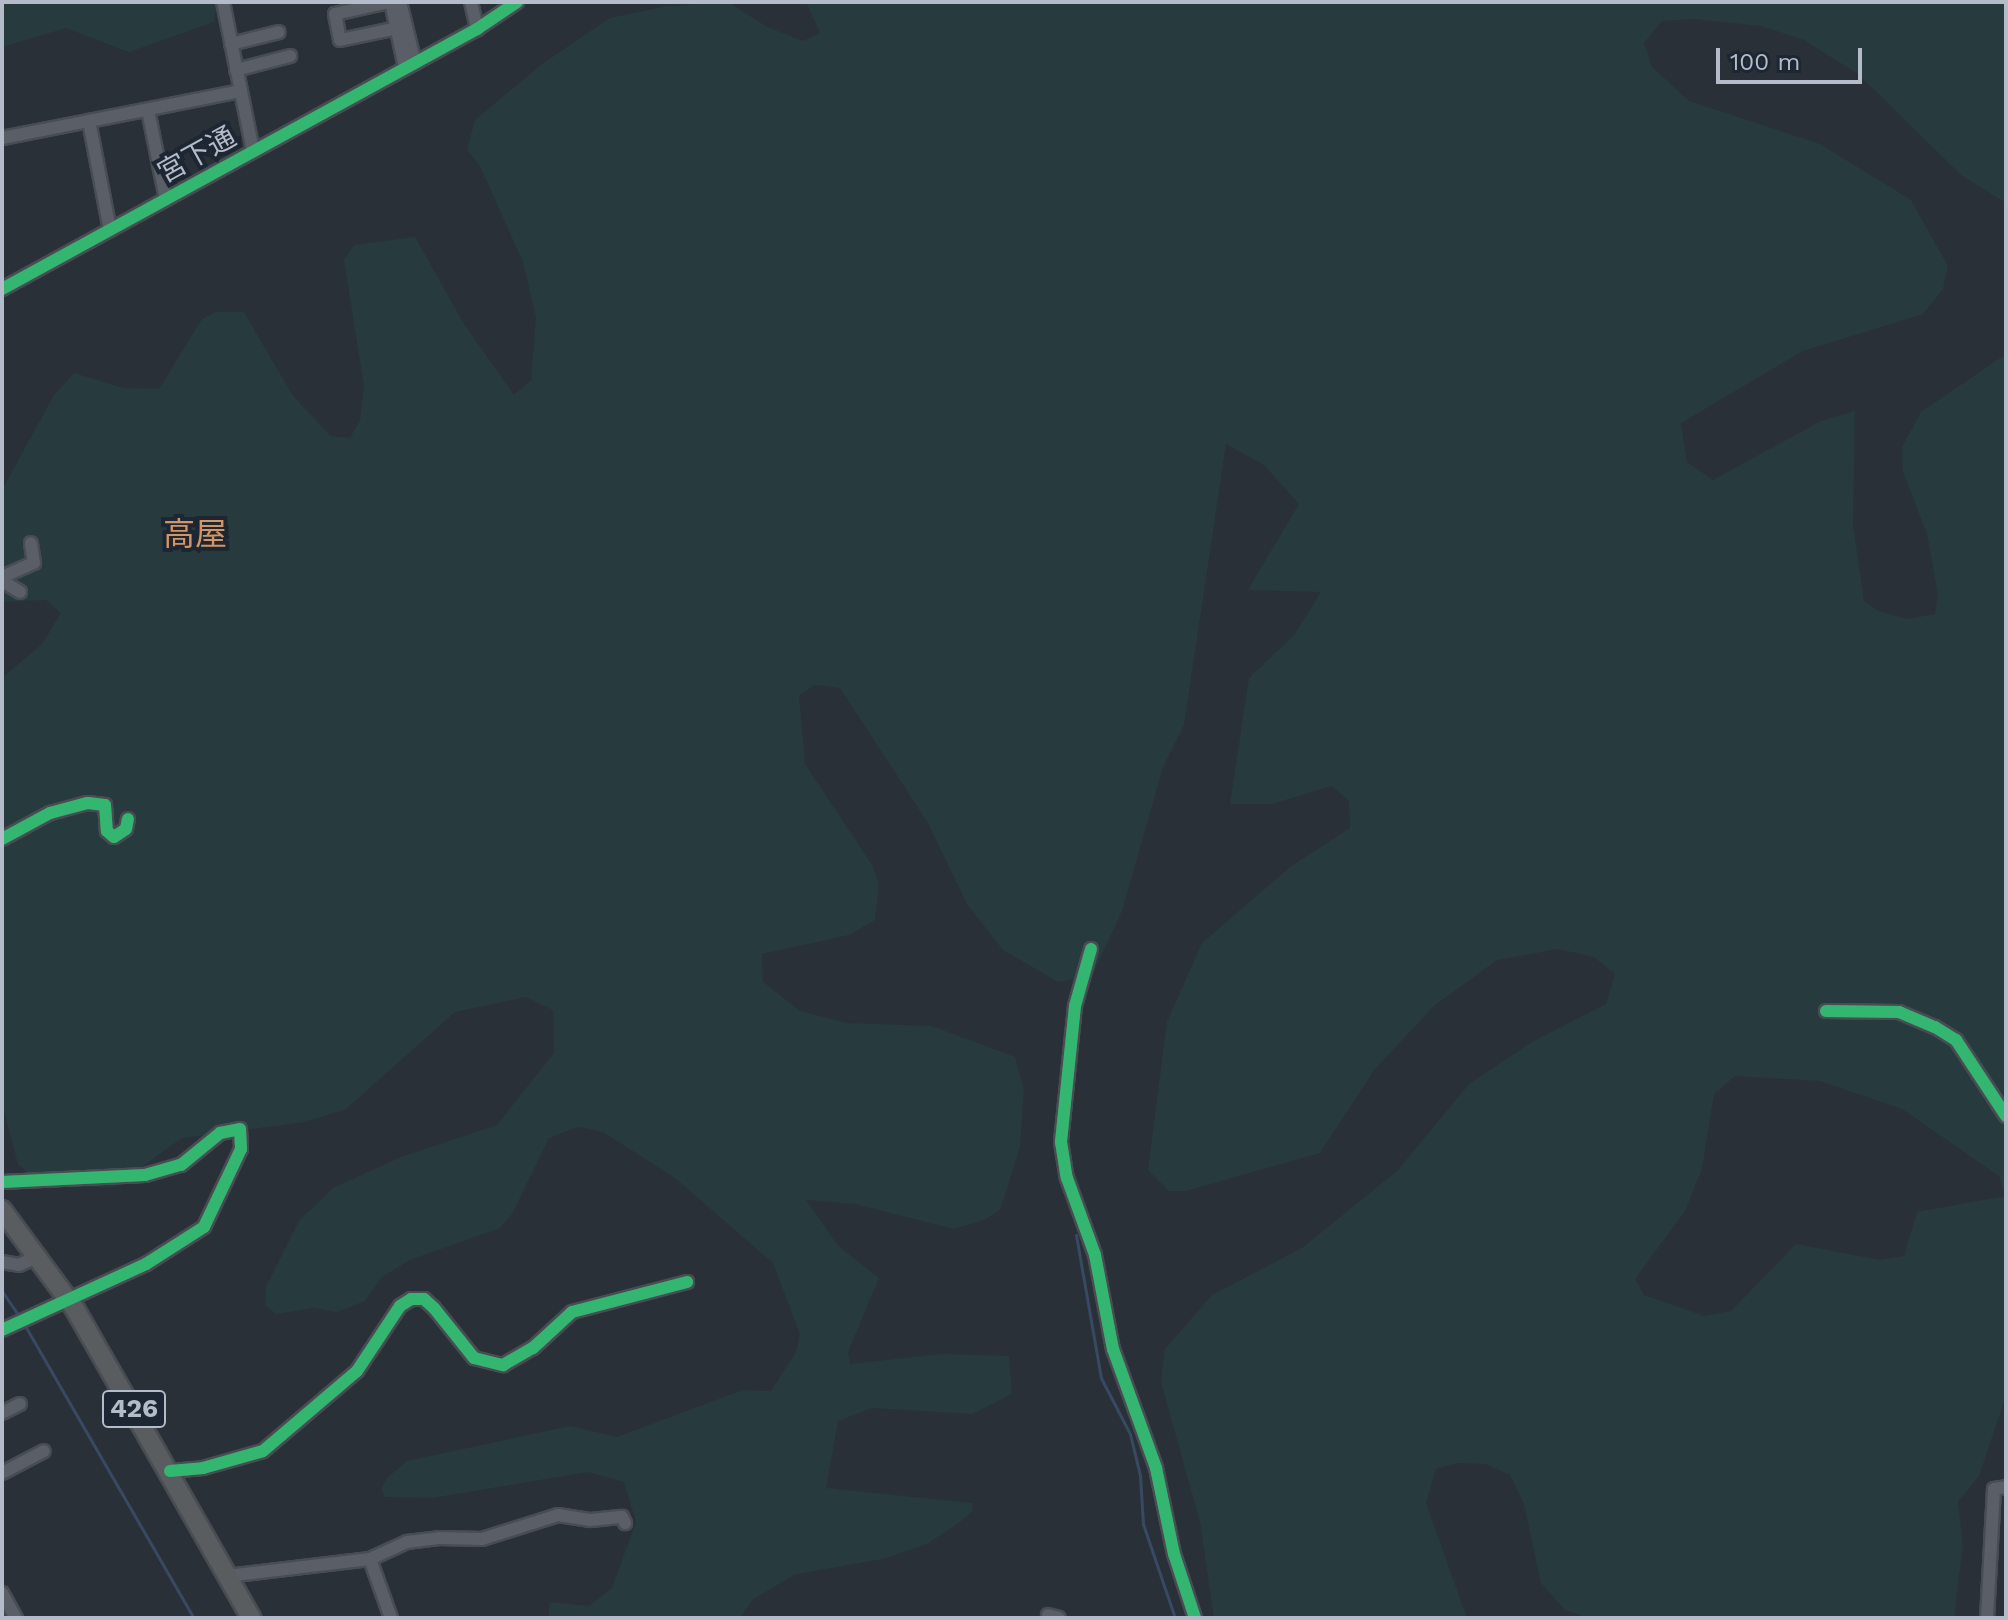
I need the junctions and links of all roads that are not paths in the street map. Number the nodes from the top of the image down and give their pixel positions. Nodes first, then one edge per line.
1 (223, 2) edge
2 (390, 2) edge
3 (400, 2) edge
4 (471, 2) edge
5 (517, 2) edge
6 (397, 28) junction
7 (477, 29) junction
8 (279, 32) dead end
9 (231, 44) junction
10 (290, 56) dead end
11 (410, 65) junction
12 (236, 70) junction
13 (241, 91) junction
14 (148, 110) junction
15 (89, 121) junction
16 (2, 138) edge
17 (253, 151) junction
18 (166, 199) junction
19 (110, 230) junction
20 (2, 289) edge
21 (31, 543) dead end
22 (2, 579) edge
23 (20, 592) dead end
24 (127, 817) dead end
25 (2, 839) edge
26 (1091, 949) dead end
27 (1826, 1011) dead end
28 (2006, 1116) edge
29 (2, 1182) edge
30 (2, 1210) edge
31 (36, 1257) junction
32 (2, 1262) edge
33 (687, 1282) dead end
34 (67, 1297) junction
35 (14, 1324) edge
36 (20, 1404) dead end
37 (2, 1413) edge
38 (44, 1451) dead end
39 (4, 1467) edge
40 (170, 1471) junction
41 (2006, 1487) edge
42 (625, 1523) dead end
43 (370, 1559) junction
44 (227, 1576) junction
45 (2, 1593) edge
46 (16, 1618) edge
47 (251, 1618) edge
48 (391, 1618) edge
49 (1195, 1618) edge
50 (1987, 1618) edge

1 - 9 street
2 - 6 street
2 - 6 street
3 - 11 street
4 - 7 street
5 - 7 street, 宮下通
6 - 11 street
7 - 11 street, 宮下通
8 - 9 street
9 - 12 street
10 - 12 street
11 - 17 street, 宮下通
12 - 13 street
13 - 14 street
13 - 17 street
14 - 15 street
14 - 18 street
15 - 16 street
15 - 19 street
17 - 18 street, 宮下通
18 - 19 street, 宮下通
19 - 20 street, 宮下通
21 - 22 street
22 - 23 street
24 - 25 street
26 - 49 street
27 - 28 street
29 - 34 street
30 - 31 highway, 426
31 - 32 street
31 - 34 highway, 426
33 - 40 street
34 - 35 street
34 - 40 highway, 426
36 - 37 street
38 - 39 street
40 - 44 highway, 426
41 - 50 street
42 - 43 street
43 - 44 street
43 - 48 street
44 - 47 highway, 426
45 - 46 street

